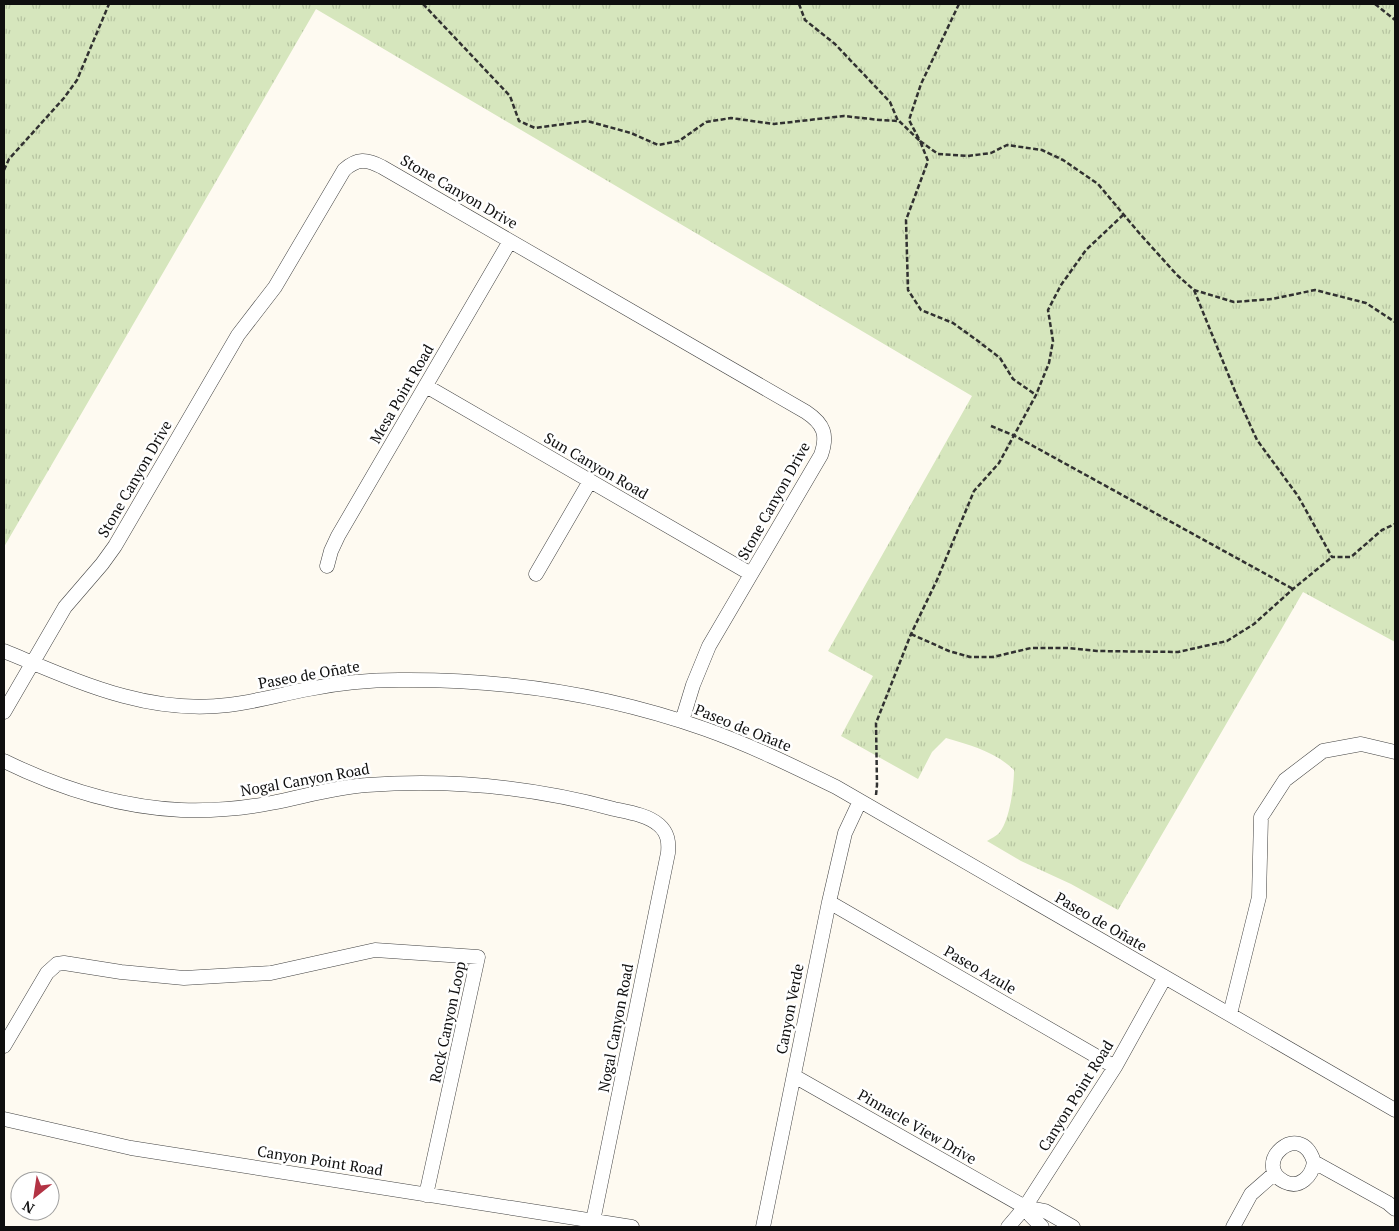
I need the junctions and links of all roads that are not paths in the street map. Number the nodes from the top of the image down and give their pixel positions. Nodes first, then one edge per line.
1 (510, 241) junction
2 (426, 386) junction
3 (590, 481) junction
4 (327, 566) dead end
5 (536, 574) dead end
6 (751, 574) junction
7 (4, 651) edge
8 (33, 663) junction
9 (4, 712) edge
10 (682, 721) junction
11 (1395, 752) edge
12 (4, 761) edge
13 (860, 801) junction
14 (829, 902) junction
15 (1164, 977) junction
16 (1230, 1014) junction
17 (4, 1046) edge
18 (1115, 1067) junction
19 (794, 1076) junction
20 (1395, 1110) edge
21 (4, 1119) edge
22 (1314, 1162) junction
23 (1275, 1173) junction
24 (426, 1195) junction
25 (1025, 1207) junction
26 (1395, 1209) edge
27 (593, 1221) junction
28 (632, 1227) edge
29 (763, 1227) edge
30 (1008, 1227) edge
31 (1042, 1227) edge
32 (1072, 1227) edge
33 (1233, 1227) edge

1 - 2 street, Mesa Point Road
1 - 6 street, Stone Canyon Drive
1 - 8 street, Stone Canyon Drive
2 - 3 street, Sun Canyon Road
2 - 4 street, Mesa Point Road
3 - 5 street
3 - 6 street, Sun Canyon Road
6 - 10 street, Stone Canyon Drive
7 - 8 street, Paseo de Oñate
8 - 9 street, Stone Canyon Drive
8 - 10 street, Paseo de Oñate
10 - 13 street, Paseo de Oñate
11 - 16 street
12 - 27 street, Nogal Canyon Road
13 - 14 street, Canyon Verde
13 - 15 street, Paseo de Oñate
14 - 18 street, Paseo Azule
14 - 19 street, Canyon Verde
15 - 16 street, Paseo de Oñate
15 - 18 street, Canyon Point Road
16 - 20 street, Paseo de Oñate
17 - 24 street, Rock Canyon Loop
18 - 25 street, Canyon Point Road
19 - 25 street, Pinnacle View Drive
19 - 29 street, Canyon Verde
21 - 24 street, Canyon Point Road
22 - 23 street
22 - 23 street
22 - 26 street
23 - 33 street
24 - 27 street, Canyon Point Road
25 - 30 street, Canyon Point Road
25 - 31 street, Pinnacle View Drive
25 - 32 street, Pinnacle View Drive
27 - 28 street, Canyon Point Road

